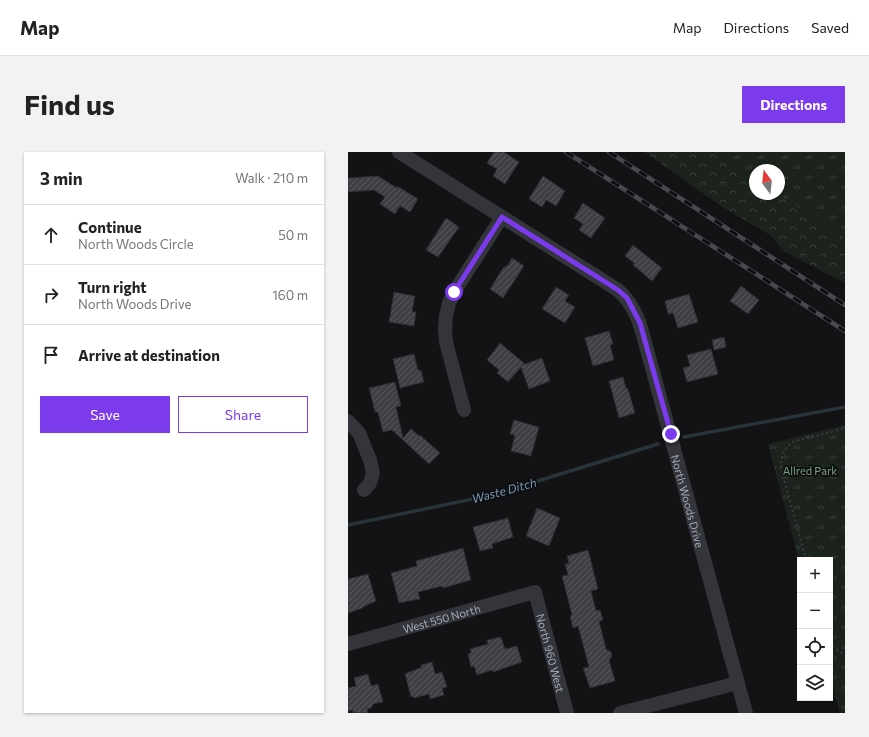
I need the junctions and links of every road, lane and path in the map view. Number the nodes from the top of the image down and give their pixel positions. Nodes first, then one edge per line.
1 (399, 152) edge
2 (502, 217) junction
3 (464, 410) dead end
4 (348, 421) edge
5 (845, 428) edge
6 (364, 490) dead end
7 (805, 557) edge
8 (535, 592) joint
9 (348, 644) edge
10 (833, 648) edge
11 (845, 655) edge
12 (738, 683) junction
13 (568, 713) edge
14 (620, 713) edge
15 (746, 713) edge

1 - 2 street, North Woods Drive
2 - 3 street
2 - 12 street, North Woods Drive
4 - 6 street
5 - 7 path
8 - 9 street, West 550 North
8 - 13 street, North 960 West
10 - 11 path
12 - 14 street
12 - 15 street, North Woods Drive

